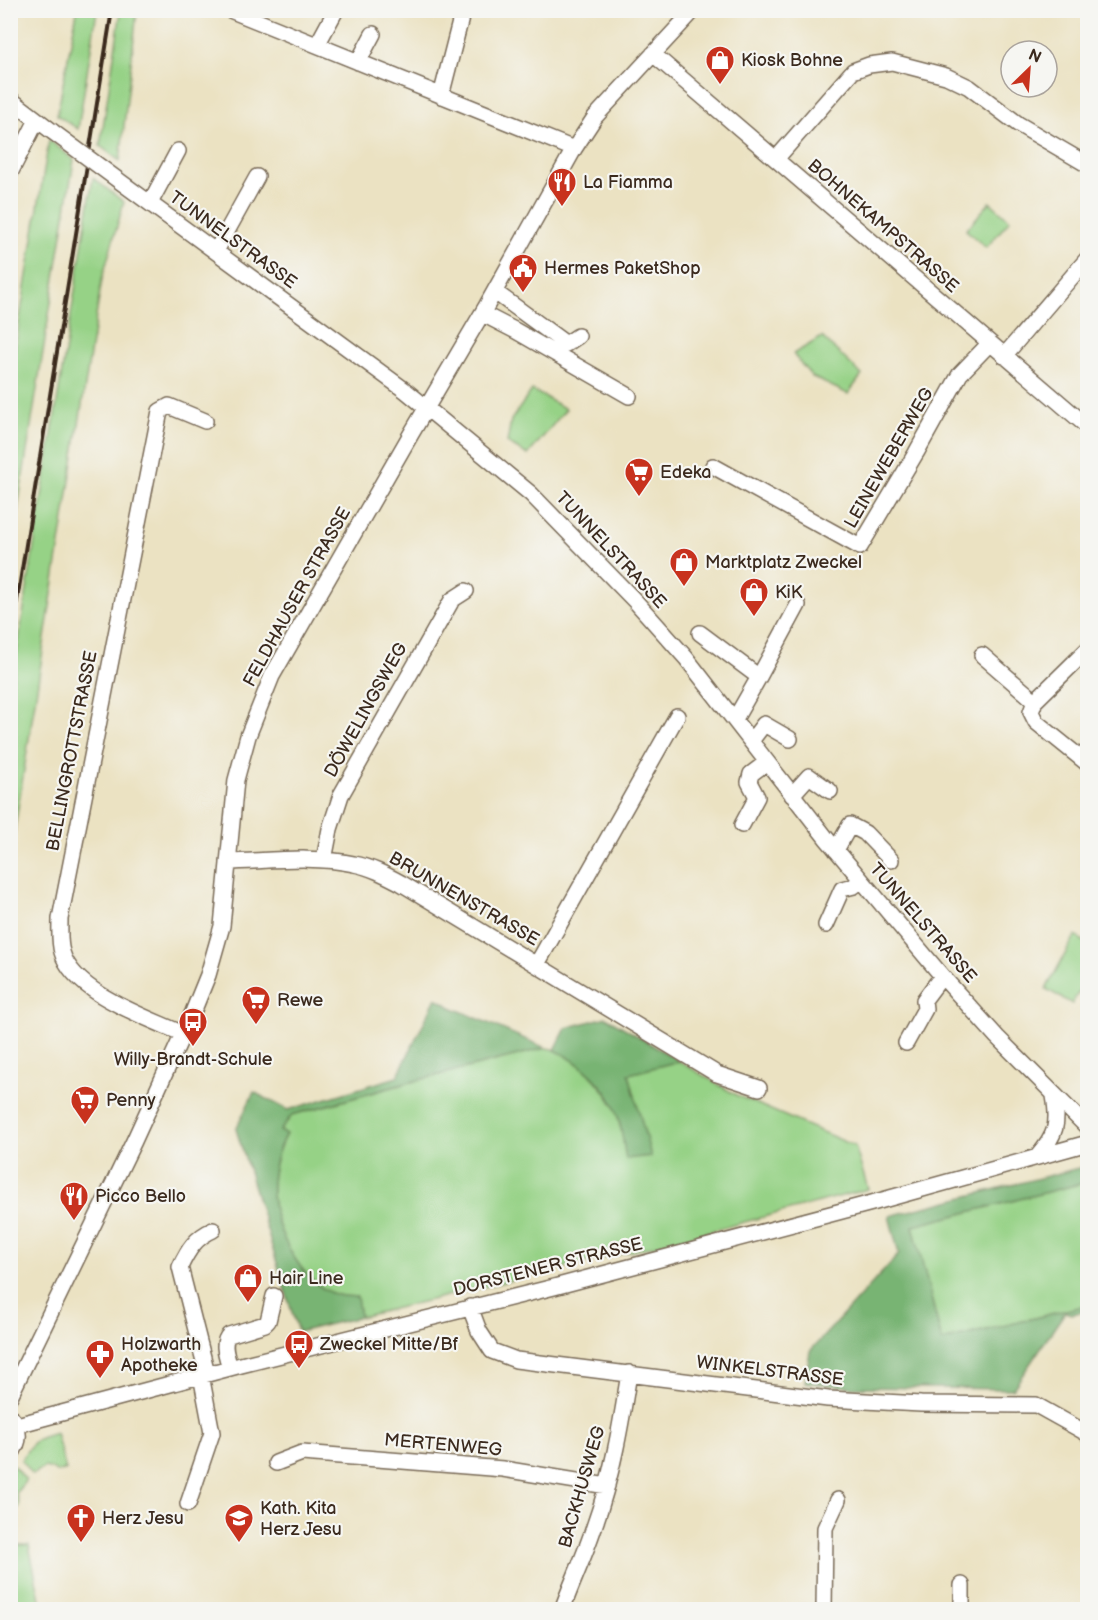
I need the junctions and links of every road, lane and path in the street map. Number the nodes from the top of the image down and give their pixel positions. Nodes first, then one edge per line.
1 (336, 10) edge
2 (463, 10) edge
3 (694, 10) edge
4 (239, 12) edge
5 (373, 34) dead end
6 (317, 45) junction
7 (653, 54) junction
8 (358, 62) junction
9 (441, 96) junction
10 (10, 99) edge
11 (37, 120) junction
12 (574, 149) junction
13 (178, 151) dead end
14 (776, 159) junction
15 (1088, 165) edge
16 (10, 173) edge
17 (256, 177) dead end
18 (150, 203) junction
19 (216, 251) junction
20 (1088, 258) edge
21 (495, 292) junction
22 (483, 314) junction
23 (578, 336) dead end
24 (990, 343) junction
25 (1004, 356) junction
26 (629, 396) dead end
27 (427, 408) junction
28 (205, 421) dead end
29 (1088, 427) edge
30 (713, 466) dead end
31 (465, 591) dead end
32 (798, 605) dead end
33 (700, 633) dead end
34 (1087, 652) edge
35 (982, 655) dead end
36 (759, 677) junction
37 (1035, 701) junction
38 (677, 716) dead end
39 (735, 719) junction
40 (790, 740) dead end
41 (751, 741) junction
42 (767, 762) junction
43 (1088, 764) edge
44 (830, 791) dead end
45 (792, 795) junction
46 (742, 825) dead end
47 (836, 850) junction
48 (324, 860) junction
49 (891, 860) dead end
50 (228, 862) junction
51 (861, 880) junction
52 (826, 925) dead end
53 (537, 964) junction
54 (942, 976) junction
55 (183, 1034) junction
56 (906, 1043) dead end
57 (759, 1088) dead end
58 (1054, 1096) junction
59 (1088, 1128) edge
60 (1088, 1143) edge
61 (1038, 1156) junction
62 (213, 1230) dead end
63 (274, 1296) dead end
64 (470, 1307) junction
65 (230, 1368) junction
66 (629, 1373) junction
67 (204, 1374) junction
68 (10, 1395) edge
69 (14, 1421) edge
70 (1088, 1434) edge
71 (10, 1455) edge
72 (276, 1463) dead end
73 (607, 1486) junction
74 (838, 1500) dead end
75 (188, 1504) dead end
76 (962, 1585) dead end
77 (561, 1610) edge
78 (824, 1610) edge
79 (962, 1610) edge

1 - 6 street
2 - 9 street
3 - 7 street, FELDHAUSER STRASSE
4 - 6 street
5 - 8 street
6 - 8 street
7 - 12 street, FELDHAUSER STRASSE
7 - 14 street, BOHNEKAMPSTRASSE
8 - 9 street
9 - 12 street
10 - 11 street, TUNNELSTRASSE
11 - 16 street
11 - 18 street, TUNNELSTRASSE, bridge
12 - 21 street, FELDHAUSER STRASSE
13 - 18 street
14 - 15 street
14 - 24 street, BOHNEKAMPSTRASSE
17 - 19 street
18 - 19 street, TUNNELSTRASSE
19 - 27 street, TUNNELSTRASSE
20 - 25 street
21 - 22 street, FELDHAUSER STRASSE
21 - 23 street
22 - 26 street
22 - 27 street, FELDHAUSER STRASSE
24 - 25 street, BOHNEKAMPSTRASSE
24 - 30 street, LEINEWEBERWEG
25 - 29 street, BOHNEKAMPSTRASSE
27 - 39 street, TUNNELSTRASSE
27 - 50 street, FELDHAUSER STRASSE
28 - 55 street, BELLINGROTTSTRASSE
31 - 48 street, DÖWELINGSWEG
32 - 36 street
33 - 36 street
34 - 37 street
35 - 37 street
36 - 39 street
37 - 43 street
38 - 53 street, BRUNNENSTRASSE
39 - 41 street, TUNNELSTRASSE
40 - 41 street
41 - 42 street, TUNNELSTRASSE
42 - 45 street, TUNNELSTRASSE
42 - 46 street
44 - 45 street
45 - 47 street, TUNNELSTRASSE
47 - 49 street
47 - 51 street, TUNNELSTRASSE
48 - 50 street, BRUNNENSTRASSE
48 - 53 street, BRUNNENSTRASSE
50 - 55 street, FELDHAUSER STRASSE
51 - 52 street
51 - 54 street, TUNNELSTRASSE
53 - 57 street, BRUNNENSTRASSE
54 - 56 street
54 - 58 street, TUNNELSTRASSE
55 - 68 street, FELDHAUSER STRASSE
58 - 59 street, TUNNELSTRASSE
58 - 61 street
60 - 61 street, DORSTENER STRASSE
61 - 64 street, DORSTENER STRASSE
62 - 67 street
63 - 65 street
64 - 65 street, DORSTENER STRASSE
64 - 66 street, WINKELSTRASSE
65 - 67 street, DORSTENER STRASSE
66 - 70 street, WINKELSTRASSE
66 - 73 street, BACKHUSWEG
67 - 69 street, DORSTENER STRASSE
67 - 75 street
69 - 71 street
72 - 73 street, MERTENWEG
73 - 77 street, BACKHUSWEG
74 - 78 street
76 - 79 street

